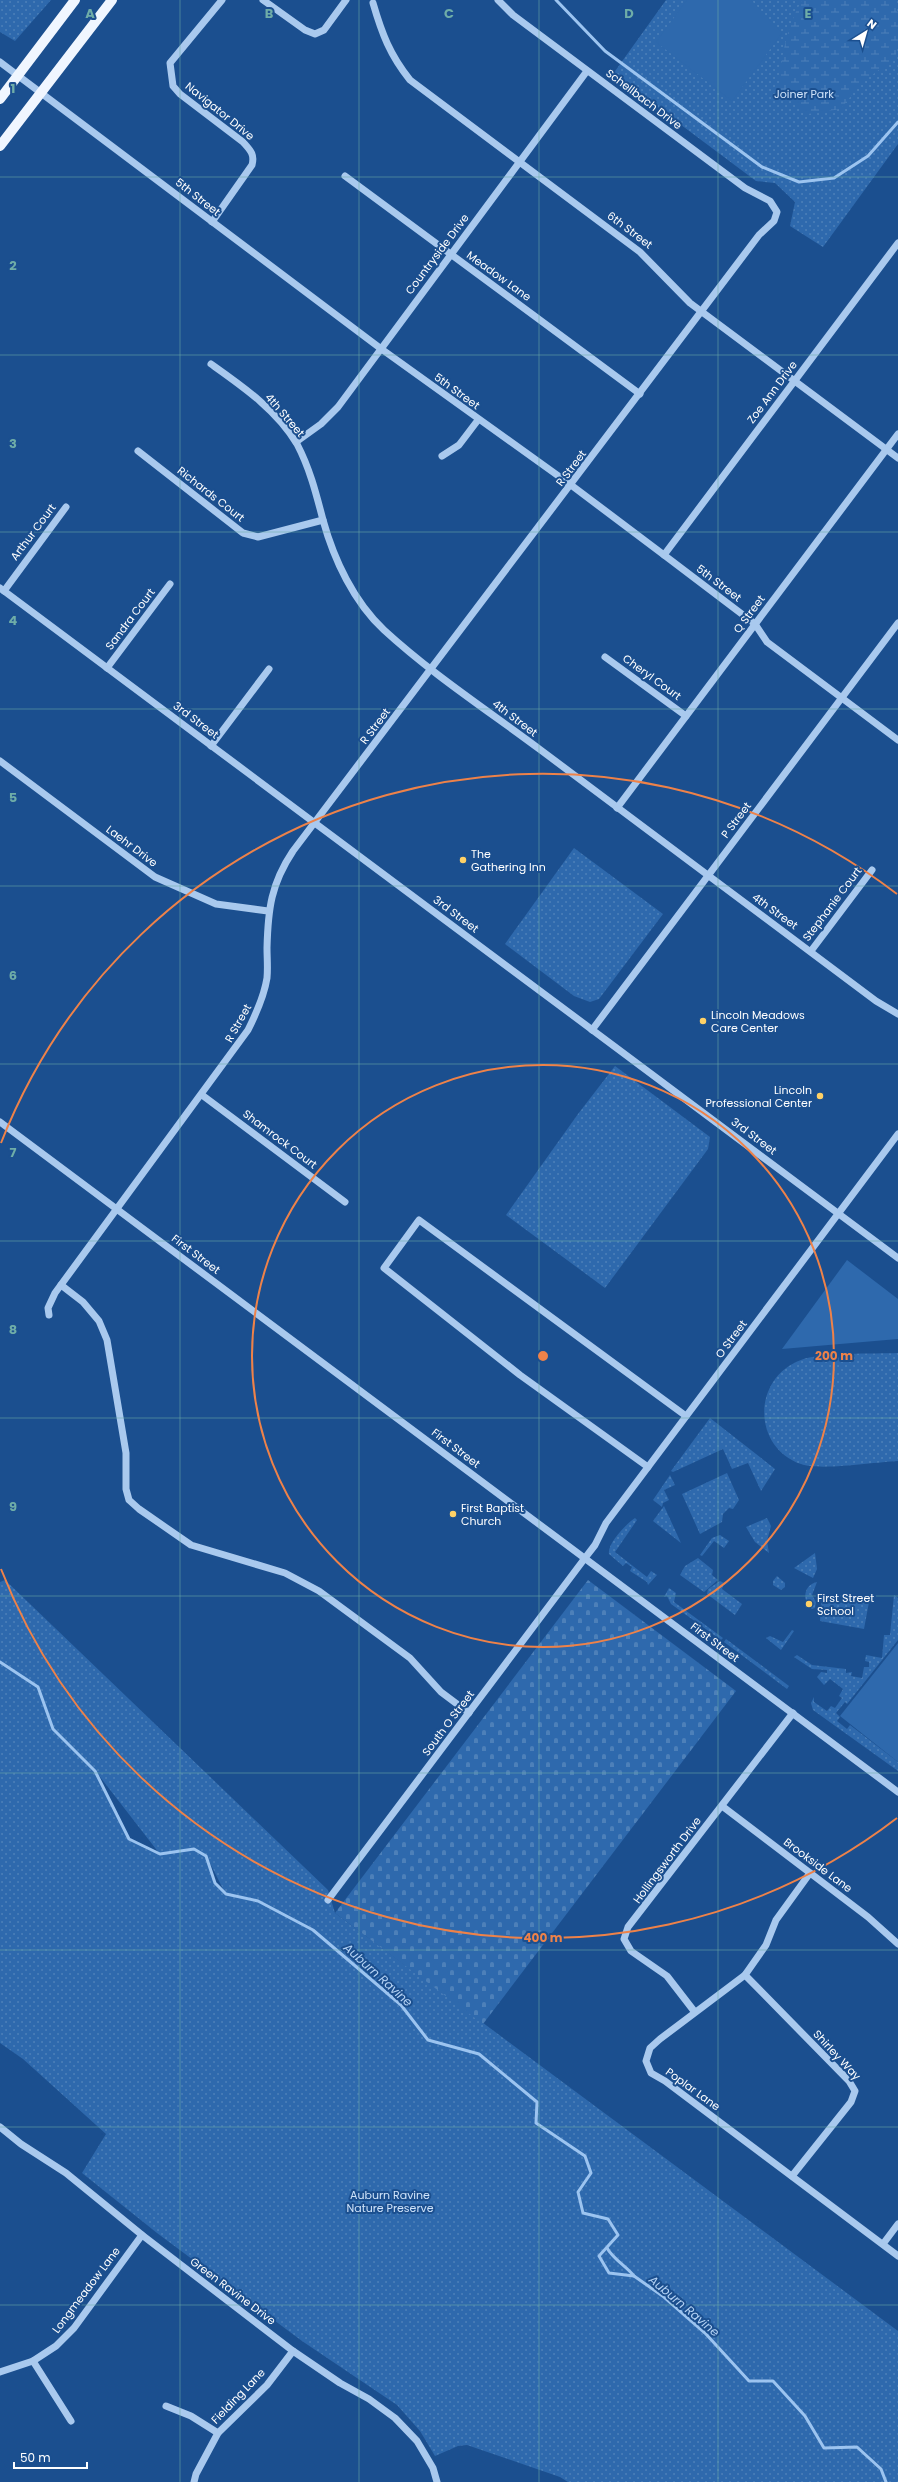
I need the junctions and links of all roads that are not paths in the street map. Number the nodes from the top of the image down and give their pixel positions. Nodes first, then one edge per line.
1 (75, 0) edge
2 (112, 0) edge
3 (222, 0) edge
4 (264, 0) edge
5 (346, 0) edge
6 (498, 0) edge
7 (373, 3) dead end
8 (0, 62) edge
9 (587, 70) junction
10 (18, 75) junction
11 (40, 92) junction
12 (0, 99) edge
13 (0, 146) edge
14 (520, 162) junction
15 (344, 176) dead end
16 (777, 212) joint
17 (212, 222) junction
18 (898, 242) edge
19 (450, 254) junction
20 (702, 312) junction
21 (380, 348) junction
22 (210, 364) dead end
23 (794, 381) junction
24 (640, 394) junction
25 (478, 420) junction
26 (898, 434) edge
27 (296, 442) junction
28 (887, 450) junction
29 (138, 451) dead end
30 (442, 456) dead end
31 (898, 458) edge
32 (571, 485) junction
33 (66, 507) dead end
34 (323, 520) junction
35 (664, 555) junction
36 (170, 584) dead end
37 (2, 589) edge
38 (898, 623) edge
39 (755, 624) junction
40 (605, 657) dead end
41 (107, 668) junction
42 (269, 669) dead end
43 (432, 669) junction
44 (842, 698) junction
45 (686, 716) junction
46 (898, 740) edge
47 (212, 746) junction
48 (0, 761) edge
49 (617, 808) junction
50 (315, 822) junction
51 (872, 870) dead end
52 (708, 875) junction
53 (268, 911) junction
54 (811, 951) junction
55 (898, 1014) edge
56 (592, 1030) junction
57 (202, 1095) junction
58 (0, 1122) edge
59 (898, 1134) edge
60 (345, 1202) dead end
61 (116, 1208) junction
62 (839, 1213) junction
63 (898, 1258) edge
64 (61, 1285) junction
65 (49, 1315) dead end
66 (686, 1416) junction
67 (648, 1467) junction
68 (585, 1558) junction
69 (469, 1713) junction
70 (793, 1713) junction
71 (898, 1792) edge
72 (722, 1806) junction
73 (810, 1873) junction
74 (328, 1900) dead end
75 (898, 1944) edge
76 (746, 1975) junction
77 (694, 2011) junction
78 (0, 2127) edge
79 (792, 2176) junction
80 (898, 2224) edge
81 (142, 2235) junction
82 (883, 2244) junction
83 (898, 2256) edge
84 (293, 2351) junction
85 (33, 2361) junction
86 (0, 2372) edge
87 (166, 2406) dead end
88 (71, 2421) dead end
89 (218, 2433) junction
90 (194, 2482) edge
91 (436, 2482) edge

1 - 10 main road
2 - 11 main road
3 - 17 street, Navigator Drive
4 - 5 street
6 - 9 street, Schellbach Drive
7 - 14 street, 6th Street
8 - 10 street, 5th Street
9 - 14 street, Countryside Drive
9 - 16 street, Schellbach Drive
10 - 11 street, 5th Street
10 - 12 main road
11 - 13 main road
11 - 17 street, 5th Street
14 - 19 street, Countryside Drive
14 - 20 street, 6th Street
15 - 19 street, Meadow Lane
16 - 20 street, R Street
17 - 21 street, 5th Street
18 - 23 street, Zoe Ann Drive
19 - 21 street, Countryside Drive
19 - 24 street, Meadow Lane
20 - 23 street, 6th Street
20 - 24 street, R Street
21 - 25 street, 5th Street
21 - 27 street, Countryside Drive
22 - 27 street, 4th Street
23 - 28 street, 6th Street
23 - 35 street, Zoe Ann Drive
24 - 32 street, R Street
25 - 30 street
25 - 32 street, 5th Street
26 - 28 street, Q Street
27 - 34 street, 4th Street
28 - 31 street, 6th Street
28 - 39 street, Q Street
29 - 34 street, Richards Court
32 - 35 street, 5th Street
32 - 43 street, R Street
33 - 37 street, Arthur Court
34 - 43 street, 4th Street
35 - 39 street, 5th Street
36 - 41 street, Sandra Court
37 - 41 street, 3rd Street
38 - 44 street, P Street
39 - 44 street, 5th Street
39 - 45 street, Q Street
40 - 45 street, Cheryl Court
41 - 47 street, 3rd Street
42 - 47 street
43 - 49 street, 4th Street
43 - 50 street, R Street
44 - 46 street, 5th Street
44 - 52 street, P Street
45 - 49 street, Q Street
47 - 50 street, 3rd Street
48 - 53 street, Laehr Drive
49 - 52 street, 4th Street
50 - 53 street, R Street
50 - 56 street, 3rd Street
51 - 54 street, Stephanie Court
52 - 54 street, 4th Street
52 - 56 street, P Street
53 - 57 street, R Street
54 - 55 street, 4th Street
56 - 62 street, 3rd Street
57 - 60 street, Shamrock Court
57 - 61 street, R Street
58 - 61 street, First Street
59 - 62 street, O Street
61 - 64 street, R Street
61 - 68 street, First Street
62 - 63 street, 3rd Street
62 - 66 street, O Street
64 - 65 street, R Street
64 - 69 street
66 - 67 street, O Street
66 - 67 street
67 - 68 street, O Street
68 - 69 street, South O Street
68 - 70 street, First Street
69 - 74 street, South O Street
70 - 71 street, First Street
70 - 72 street, Hollingsworth Drive
72 - 73 street, Brookside Lane
72 - 77 street, Hollingsworth Drive
73 - 75 street, Brookside Lane
73 - 76 street, Poplar Lane
76 - 77 street, Poplar Lane
76 - 79 street, Shirley Way
77 - 79 street, Poplar Lane
78 - 81 street, Green Ravine Drive
79 - 82 street, Poplar Lane
80 - 82 street
81 - 84 street, Green Ravine Drive
81 - 85 street, Longmeadow Lane
82 - 83 street, Poplar Lane
84 - 89 street, Fielding Lane
84 - 91 street, Green Ravine Drive
85 - 86 street, Longmeadow Lane
85 - 88 street
87 - 89 street
89 - 90 street, Fielding Lane

